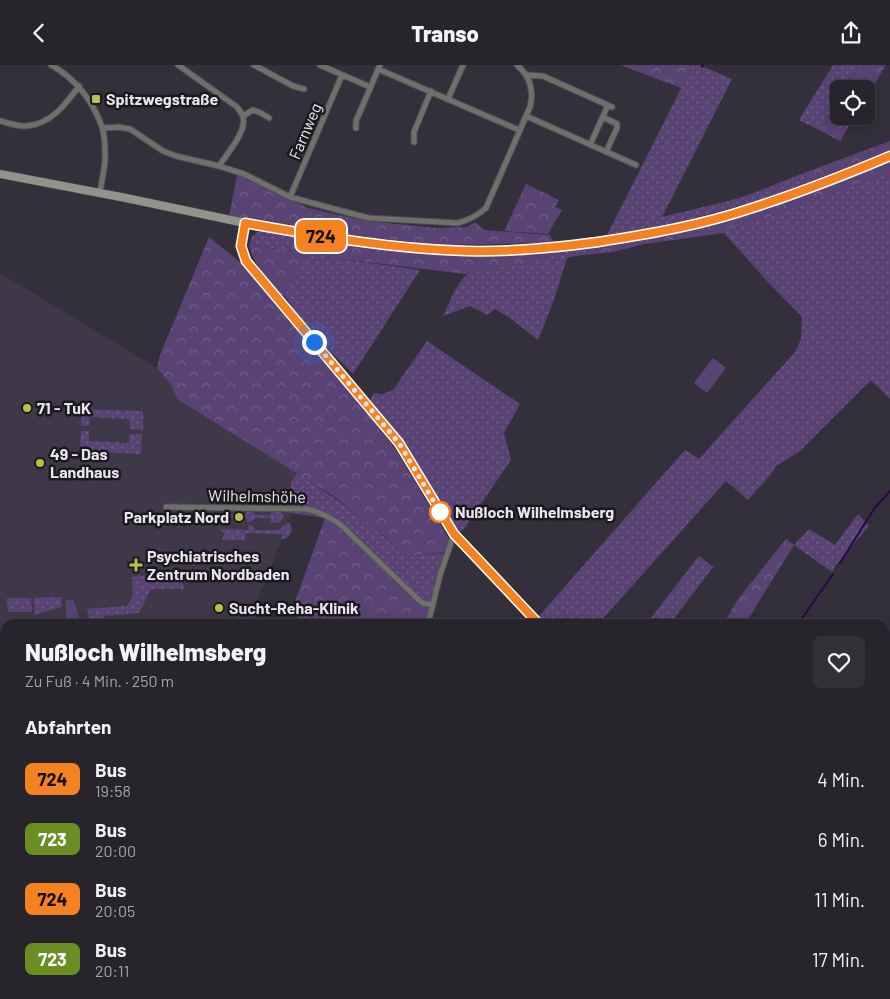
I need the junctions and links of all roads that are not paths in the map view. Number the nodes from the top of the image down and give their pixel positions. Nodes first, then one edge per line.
1 (51, 65) edge
2 (178, 65) edge
3 (254, 65) edge
4 (320, 65) edge
5 (463, 65) edge
6 (517, 65) edge
7 (379, 67) edge
8 (342, 75) junction
9 (527, 75) junction
10 (78, 86) junction
11 (370, 87) junction
12 (304, 89) dead end
13 (430, 91) junction
14 (448, 99) junction
15 (243, 116) junction
16 (526, 117) junction
17 (603, 117) junction
18 (269, 118) dead end
19 (0, 121) edge
20 (103, 128) junction
21 (356, 128) dead end
22 (519, 130) junction
23 (414, 142) dead end
24 (590, 145) junction
25 (606, 152) junction
26 (890, 156) edge
27 (219, 165) junction
28 (636, 165) dead end
29 (0, 174) edge
30 (100, 193) junction
31 (290, 197) junction
32 (245, 223) junction
33 (166, 507) dead end
34 (454, 534) junction
35 (432, 605) junction
36 (429, 619) edge
37 (535, 619) edge

1 - 10 street
2 - 15 street
3 - 12 street
4 - 8 street
5 - 14 street
6 - 9 street
7 - 11 street
7 - 13 street
8 - 11 street
8 - 31 street, Farnweg
9 - 16 street
9 - 17 street
10 - 19 street
10 - 20 street
11 - 21 street
13 - 14 street
13 - 23 street
14 - 22 street
15 - 18 street
15 - 27 street
16 - 22 street
16 - 24 street
17 - 24 street
17 - 25 street
20 - 27 street
20 - 30 street
22 - 31 street
24 - 25 street
25 - 28 street
26 - 32 main road
27 - 31 street
29 - 30 main road
30 - 32 main road
32 - 34 main road
33 - 35 street, Wilhelmshöhe
34 - 35 street
34 - 37 main road
35 - 36 street

